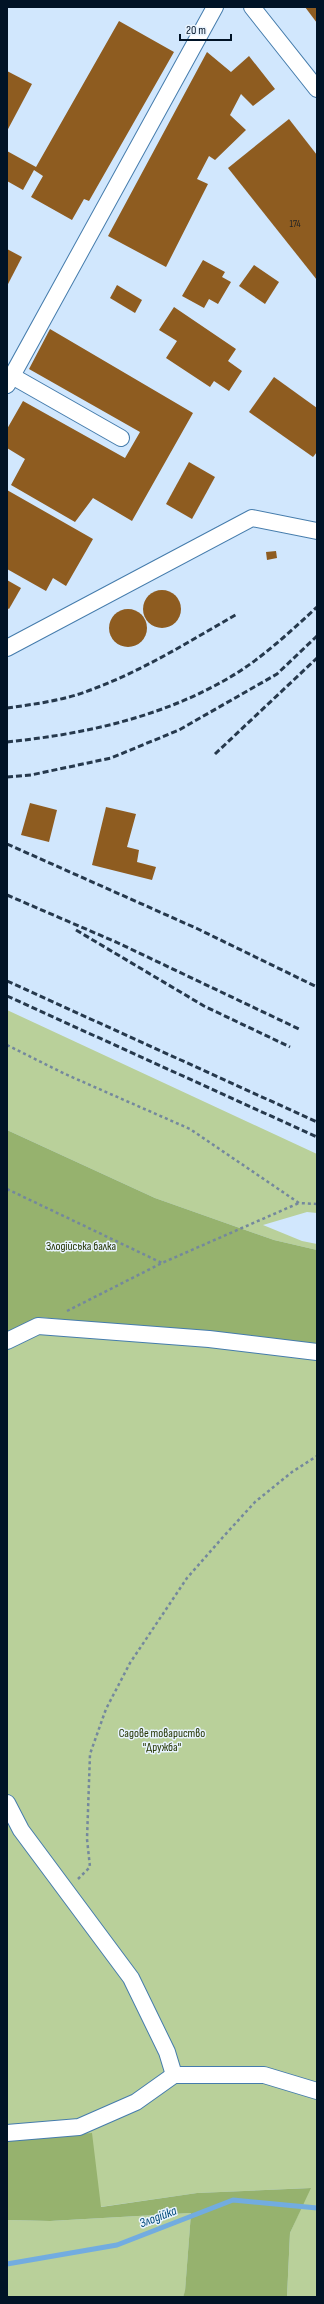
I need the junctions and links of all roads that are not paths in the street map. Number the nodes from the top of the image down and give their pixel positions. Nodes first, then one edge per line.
1 (215, 7) edge
2 (252, 7) edge
3 (317, 89) edge
4 (9, 381) edge
5 (121, 438) dead end
6 (317, 532) edge
7 (7, 648) edge
8 (7, 1341) edge
9 (317, 1352) edge
10 (7, 1802) edge
11 (174, 2076) junction
12 (317, 2091) edge
13 (7, 2133) edge

1 - 4 street
2 - 3 street
4 - 5 street
6 - 7 street
8 - 9 street
10 - 11 street
11 - 12 street
11 - 13 street

